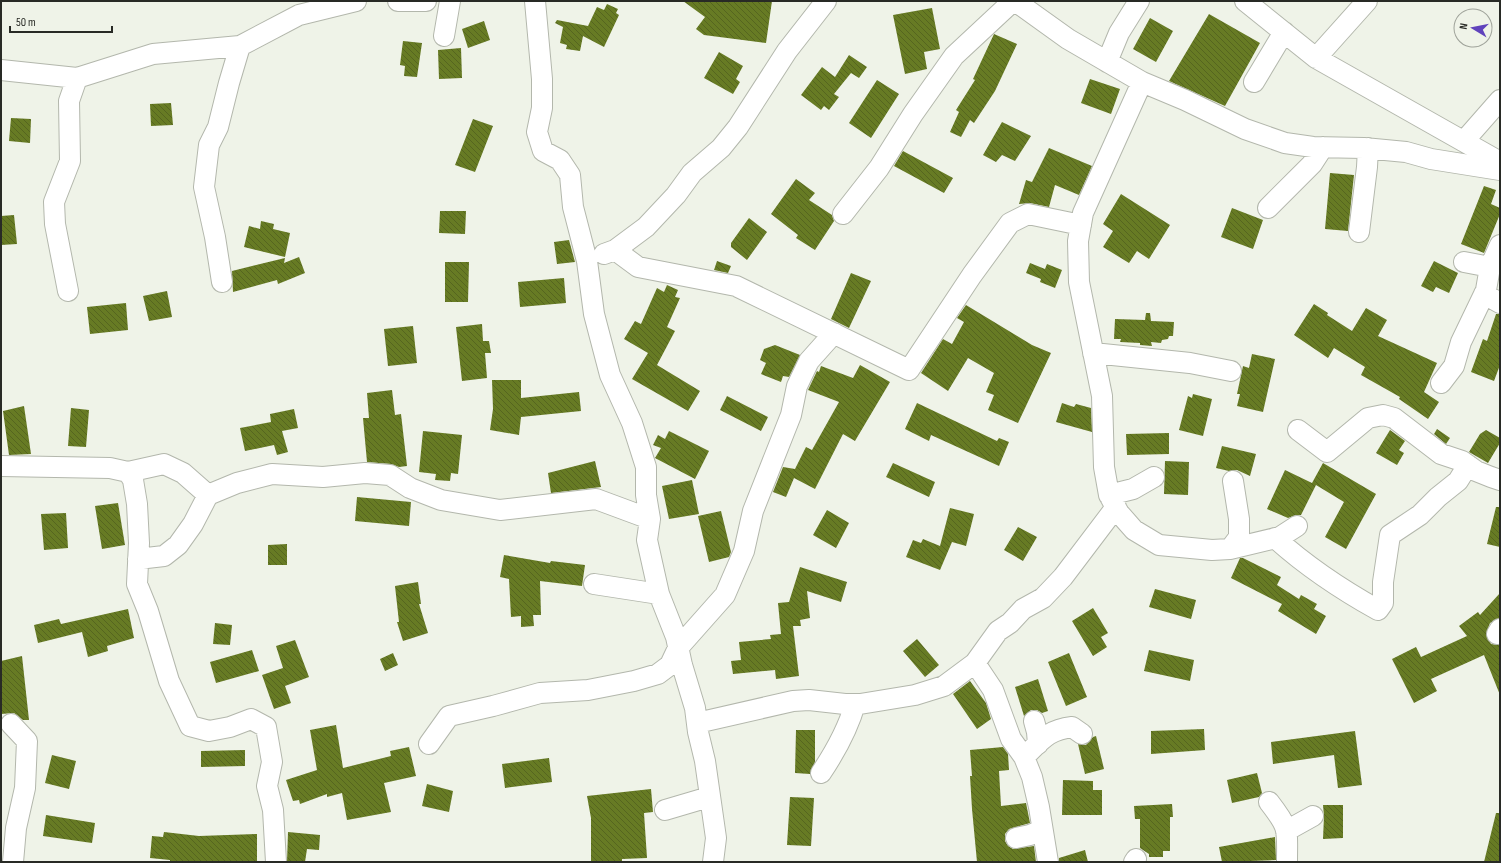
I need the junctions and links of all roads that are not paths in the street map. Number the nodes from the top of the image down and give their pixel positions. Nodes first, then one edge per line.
1 (356, 1) edge
2 (398, 1) edge
3 (426, 1) edge
4 (450, 1) edge
5 (535, 1) edge
6 (826, 1) edge
7 (1014, 1) edge
8 (1140, 1) edge
9 (1245, 1) edge
10 (1367, 1) edge
11 (1284, 32) junction
12 (444, 36) dead end
13 (240, 46) junction
14 (1316, 58) junction
15 (1107, 62) junction
16 (1, 70) edge
17 (77, 78) junction
18 (1142, 82) junction
19 (1254, 82) dead end
20 (1500, 100) edge
21 (1464, 141) junction
22 (1323, 147) junction
23 (1368, 148) junction
24 (1500, 162) edge
25 (1500, 170) edge
26 (1268, 208) dead end
27 (843, 214) dead end
28 (1081, 225) junction
29 (1359, 232) dead end
30 (1500, 245) edge
31 (615, 250) junction
32 (587, 261) junction
33 (1464, 262) dead end
34 (1490, 267) junction
35 (222, 282) dead end
36 (68, 291) dead end
37 (1492, 299) edge
38 (834, 333) junction
39 (1093, 353) junction
40 (1231, 371) dead end
41 (1441, 383) dead end
42 (1298, 430) dead end
43 (1468, 465) junction
44 (1, 466) edge
45 (128, 472) junction
46 (1154, 477) dead end
47 (1500, 480) edge
48 (1233, 481) dead end
49 (208, 495) junction
50 (1113, 501) junction
51 (650, 519) junction
52 (1297, 526) dead end
53 (1275, 538) junction
54 (1230, 549) junction
55 (138, 559) junction
56 (594, 584) dead end
57 (659, 594) junction
58 (678, 648) junction
59 (975, 663) junction
60 (855, 704) junction
61 (1034, 721) dead end
62 (697, 723) junction
63 (11, 724) dead end
64 (1082, 734) dead end
65 (429, 744) dead end
66 (1031, 750) junction
67 (821, 773) dead end
68 (709, 797) junction
69 (1269, 802) dead end
70 (665, 810) dead end
71 (1313, 816) dead end
72 (1042, 830) junction
73 (1286, 831) junction
74 (1016, 838) dead end
75 (13, 862) edge
76 (276, 862) edge
77 (713, 862) edge
78 (1048, 862) edge
79 (1287, 862) edge

1 - 13 street
2 - 3 street
4 - 12 street
5 - 32 street
6 - 31 street
7 - 15 street
7 - 27 street
8 - 15 street
9 - 11 street
10 - 14 street
11 - 14 street
11 - 19 street
13 - 17 street
13 - 35 street
14 - 21 street
15 - 18 street
16 - 17 street
17 - 36 street
18 - 22 street
18 - 28 street
20 - 21 street
21 - 24 street
22 - 23 street
22 - 26 street
23 - 25 street
23 - 29 street
28 - 38 street
28 - 39 street
30 - 34 street
31 - 32 street
31 - 38 street
32 - 51 street
33 - 34 street
34 - 37 street
37 - 41 street
38 - 58 street
39 - 40 street
39 - 50 street
42 - 43 street
43 - 47 street
43 - 53 street
44 - 45 street
45 - 49 street
45 - 55 street
46 - 50 street
48 - 54 street
49 - 51 street
49 - 55 street
50 - 54 street
50 - 59 street
51 - 57 street
52 - 53 street
53 - 54 street
55 - 76 street
56 - 57 street
57 - 58 street
58 - 62 street
58 - 65 street
59 - 60 street
59 - 66 street
60 - 62 street
60 - 67 street
61 - 66 street
62 - 68 street
63 - 75 street
64 - 66 street
66 - 72 street
68 - 70 street
68 - 77 street
69 - 73 street
71 - 73 street
72 - 74 street
72 - 78 street
73 - 79 street

